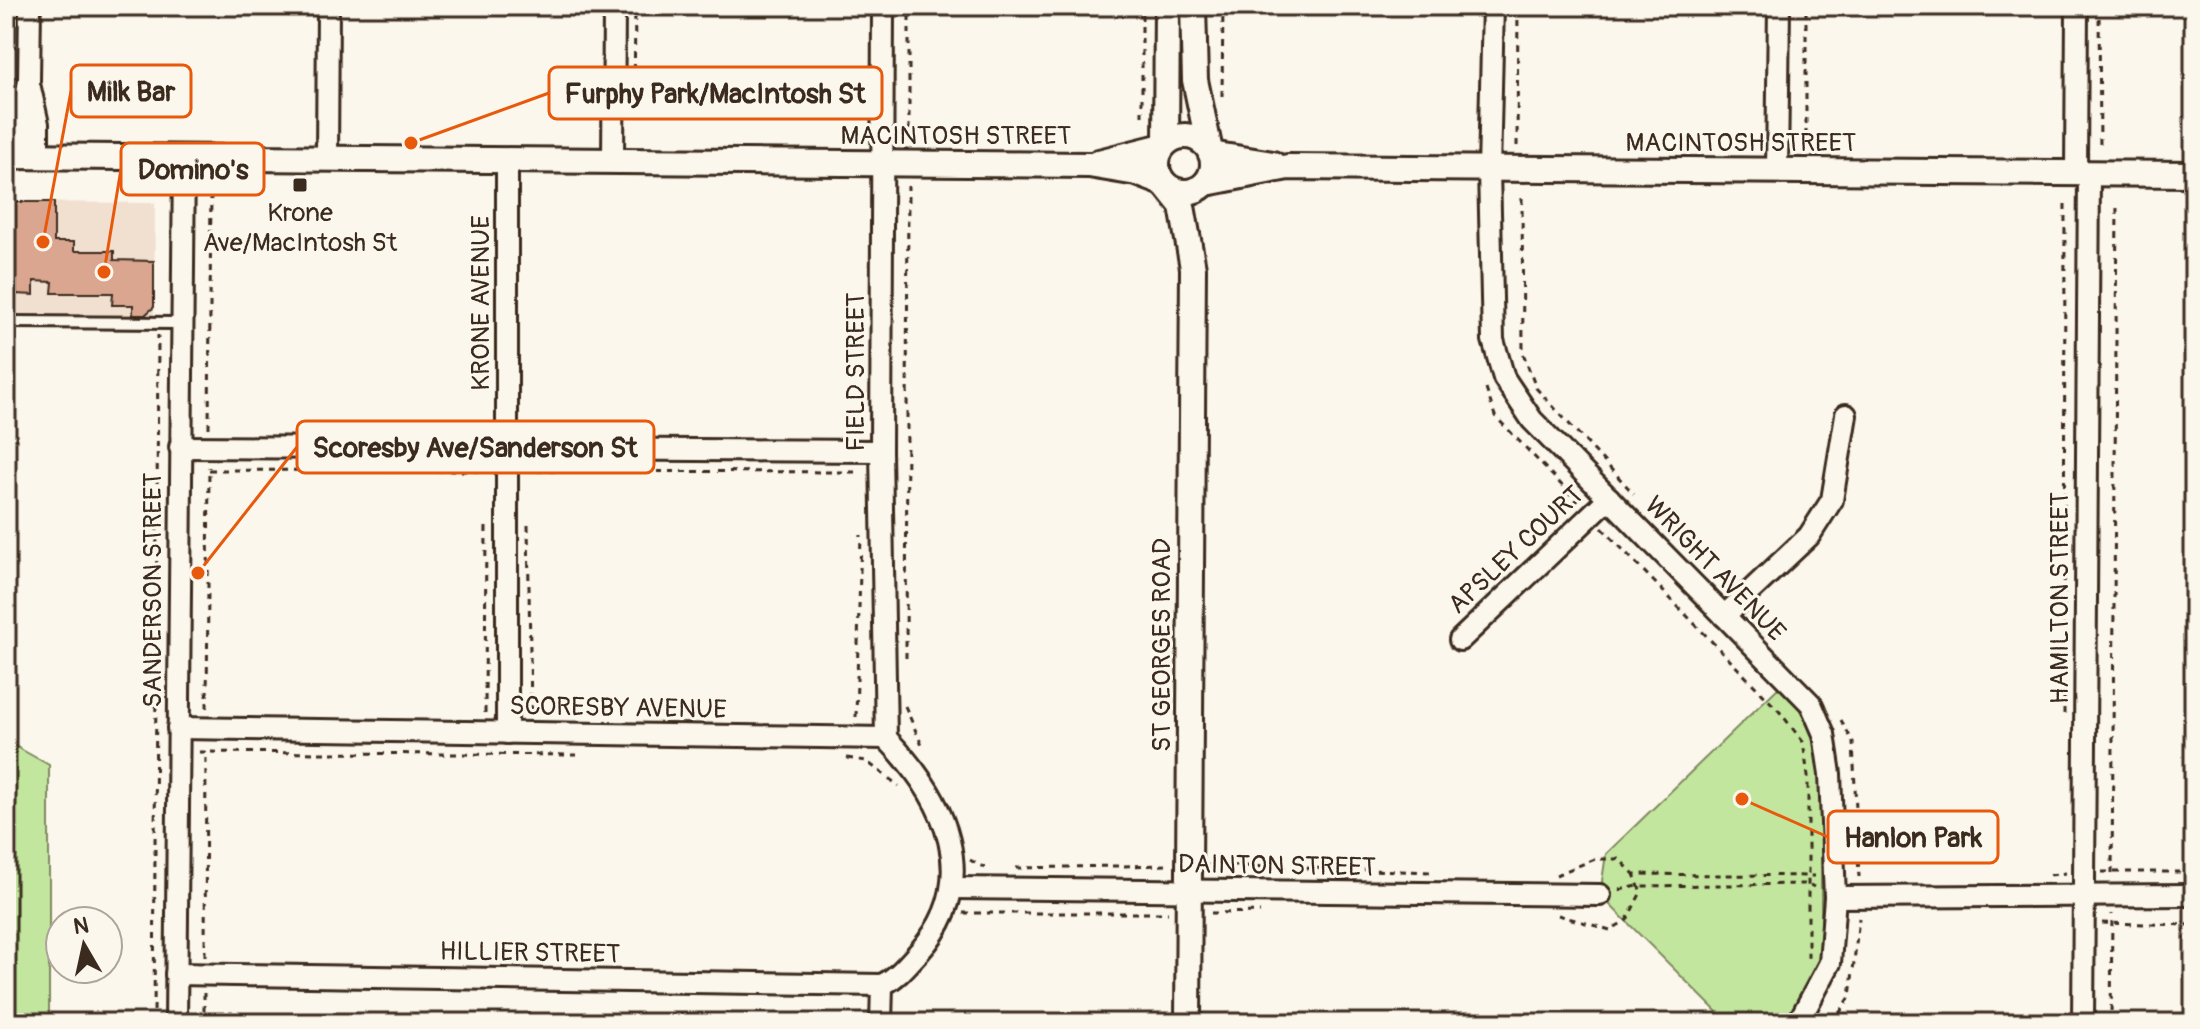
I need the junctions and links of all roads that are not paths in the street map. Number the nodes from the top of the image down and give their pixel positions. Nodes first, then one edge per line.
1 (30, 6) edge
2 (328, 6) edge
3 (614, 6) edge
4 (883, 6) edge
5 (1167, 6) edge
6 (1193, 6) edge
7 (1493, 6) edge
8 (1779, 6) edge
9 (2077, 6) edge
10 (1164, 144) junction
11 (1211, 152) junction
12 (21, 156) edge
13 (184, 158) junction
14 (327, 159) junction
15 (507, 161) junction
16 (613, 161) junction
17 (882, 164) junction
18 (1089, 165) junction
19 (1288, 167) junction
20 (1489, 170) junction
21 (1777, 172) junction
22 (2083, 174) junction
23 (2194, 174) edge
24 (1164, 184) junction
25 (1206, 184) junction
26 (1193, 268) junction
27 (6, 322) edge
28 (182, 323) junction
29 (1846, 415) dead end
30 (180, 447) junction
31 (507, 449) junction
32 (872, 462) junction
33 (1609, 498) junction
34 (1724, 616) junction
35 (1460, 640) dead end
36 (178, 719) junction
37 (507, 723) junction
38 (886, 738) junction
39 (958, 888) junction
40 (1188, 891) junction
41 (1600, 895) road end
42 (2194, 895) edge
43 (2074, 896) junction
44 (1835, 897) junction
45 (176, 974) junction
46 (882, 985) junction
47 (176, 1023) edge
48 (881, 1023) edge
49 (1188, 1023) edge
50 (1798, 1023) edge
51 (2083, 1023) edge

1 - 12 street
2 - 14 street
3 - 16 street
4 - 17 street, FIELD STREET
5 - 10 street
6 - 11 street
7 - 20 street, WRIGHT AVENUE
8 - 21 street
9 - 22 street, HAMILTON STREET
10 - 11 street
10 - 18 street, MACINTOSH STREET
10 - 24 street
11 - 19 street, MACINTOSH STREET
11 - 25 street
12 - 13 street, MACINTOSH STREET
13 - 14 street, MACINTOSH STREET
13 - 28 street, SANDERSON STREET
14 - 15 street, MACINTOSH STREET
15 - 16 street, MACINTOSH STREET
15 - 31 street, KRONE AVENUE
16 - 17 street, MACINTOSH STREET
17 - 18 street, MACINTOSH STREET
17 - 32 street, FIELD STREET
18 - 24 street, MACINTOSH STREET
19 - 20 street, MACINTOSH STREET
19 - 25 street, MACINTOSH STREET
20 - 21 street, MACINTOSH STREET
20 - 33 street, WRIGHT AVENUE
21 - 22 street, MACINTOSH STREET
22 - 23 street, MACINTOSH STREET
22 - 43 street, HAMILTON STREET
24 - 25 street
24 - 26 street, ST GEORGES ROAD
25 - 26 street, ST GEORGES ROAD
26 - 40 street, ST GEORGES ROAD
27 - 28 lane
28 - 30 street, SANDERSON STREET
29 - 34 street
30 - 31 street
30 - 36 street, SANDERSON STREET
31 - 32 street
31 - 37 street, KRONE AVENUE
32 - 38 street, FIELD STREET
33 - 34 street, WRIGHT AVENUE
33 - 35 street, APSLEY COURT
34 - 44 street, WRIGHT AVENUE
36 - 37 street, SCORESBY AVENUE
36 - 45 street, SANDERSON STREET
37 - 38 street, SCORESBY AVENUE
38 - 39 street
39 - 40 street, DAINTON STREET
39 - 46 street
40 - 41 street, DAINTON STREET
40 - 49 street, ST GEORGES ROAD
42 - 43 street
43 - 44 street
43 - 51 street, HAMILTON STREET
44 - 50 street, WRIGHT AVENUE
45 - 46 street, HILLIER STREET
45 - 47 street, SANDERSON STREET
46 - 48 street

